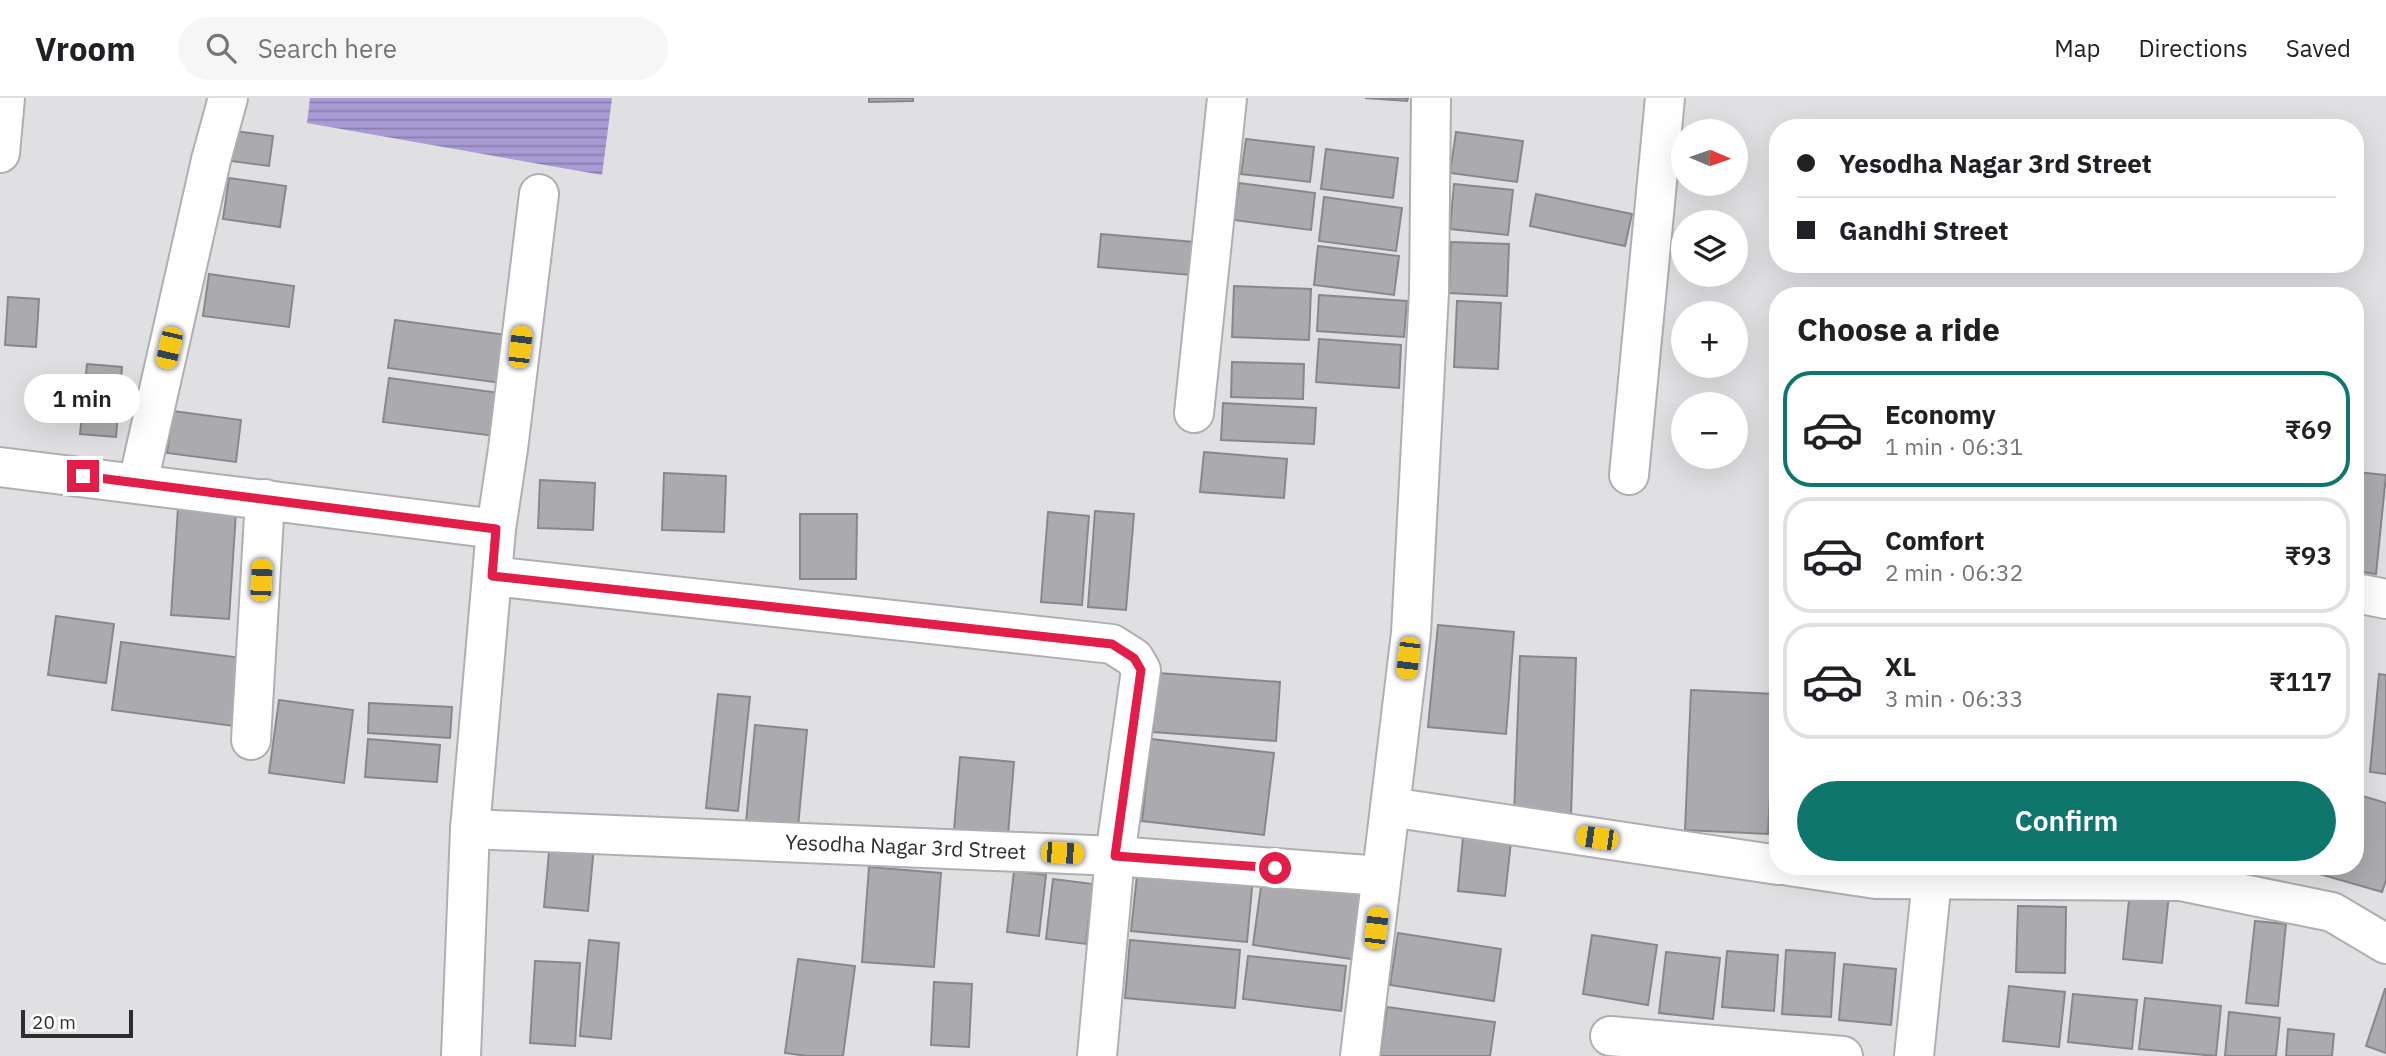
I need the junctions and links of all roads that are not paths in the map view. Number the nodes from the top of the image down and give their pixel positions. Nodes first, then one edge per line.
1 (5, 98) edge
2 (228, 98) edge
3 (1227, 98) edge
4 (1430, 98) edge
5 (1665, 98) edge
6 (0, 153) edge
7 (539, 194) dead end
8 (1194, 413) dead end
9 (0, 467) edge
10 (1629, 475) dead end
11 (138, 483) junction
12 (265, 499) junction
13 (496, 529) junction
14 (492, 576) junction
15 (2364, 595) edge
16 (2386, 599) edge
17 (251, 740) dead end
18 (1390, 807) junction
19 (470, 829) junction
20 (1115, 856) junction
21 (1769, 863) edge
22 (1849, 875) edge
23 (1381, 876) junction
24 (1932, 879) junction
25 (2386, 944) edge
26 (1610, 1036) dead end
27 (461, 1056) edge
28 (1097, 1056) edge
29 (1360, 1056) edge
30 (1843, 1056) edge
31 (1914, 1056) edge

1 - 6 street
2 - 11 street
3 - 8 street
4 - 18 street
5 - 10 street
7 - 13 street
9 - 11 street
11 - 12 street
12 - 13 street
12 - 17 street
13 - 14 street
14 - 19 street
14 - 20 street
15 - 16 street
18 - 21 street
18 - 23 street
19 - 20 street, Yesodha Nagar 3rd Street
19 - 27 street
20 - 23 street, Yesodha Nagar 3rd Street
20 - 28 street
22 - 24 street
23 - 29 street
24 - 25 street
24 - 31 street
26 - 30 street

